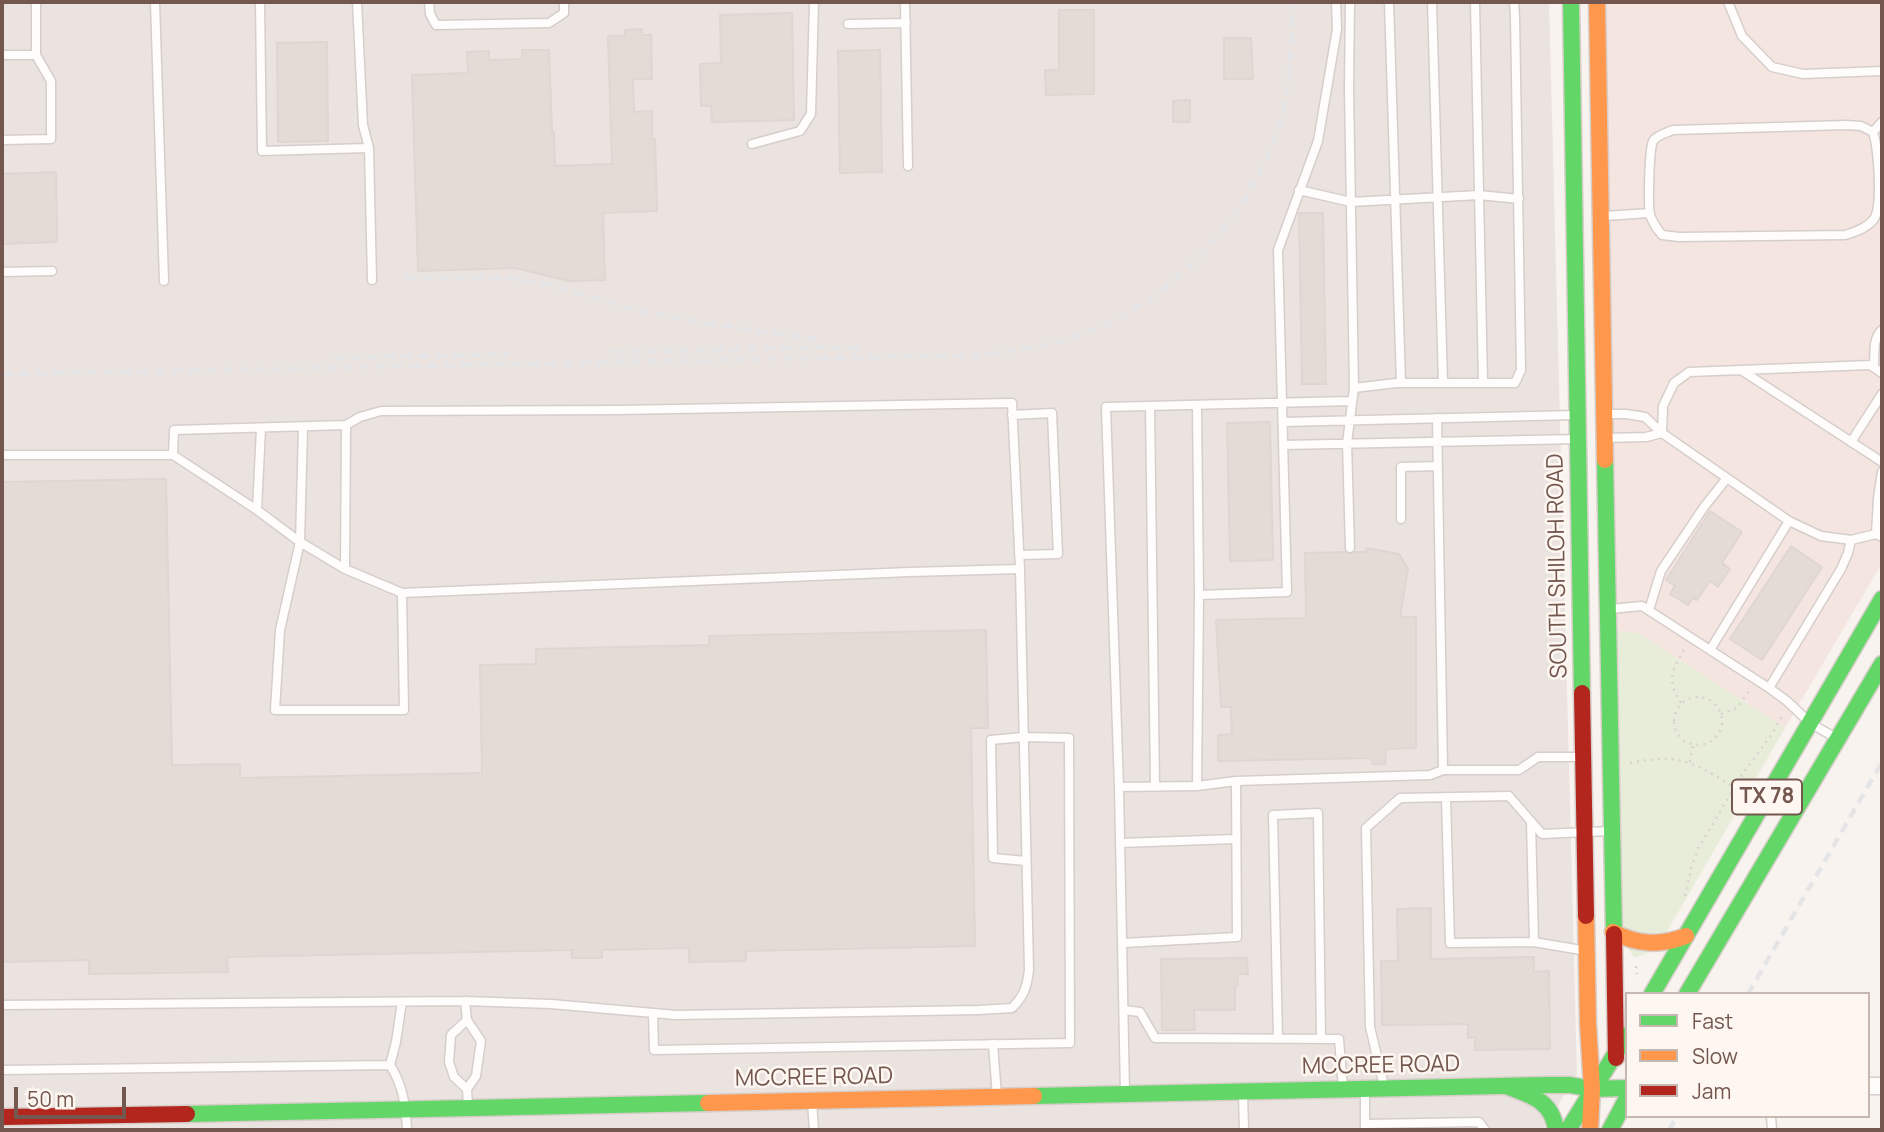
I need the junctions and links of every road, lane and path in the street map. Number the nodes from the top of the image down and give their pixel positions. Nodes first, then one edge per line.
1 (36, 2) edge
2 (155, 2) edge
3 (260, 2) edge
4 (357, 2) edge
5 (429, 2) edge
6 (564, 2) edge
7 (814, 2) edge
8 (905, 2) edge
9 (1336, 2) edge
10 (1350, 2) edge
11 (1389, 2) edge
12 (1432, 2) edge
13 (1475, 2) edge
14 (1514, 2) edge
15 (1571, 2) edge
16 (1597, 2) edge
17 (1728, 2) edge
18 (906, 23) junction
19 (848, 24) dead end
20 (2, 55) edge
21 (36, 55) junction
22 (1882, 71) edge
23 (1882, 122) edge
24 (1873, 132) junction
25 (2, 140) edge
26 (752, 144) dead end
27 (369, 148) junction
28 (908, 166) dead end
29 (1298, 190) junction
30 (1479, 195) junction
31 (1437, 198) junction
32 (1396, 199) junction
33 (1519, 199) junction
34 (1351, 202) junction
35 (1650, 213) junction
36 (1601, 216) junction
37 (52, 271) dead end
38 (2, 272) edge
39 (372, 280) dead end
40 (164, 281) dead end
41 (1882, 330) edge
42 (1874, 367) junction
43 (1741, 370) junction
44 (1882, 373) edge
45 (1401, 383) junction
46 (1443, 383) junction
47 (1483, 383) junction
48 (1354, 388) junction
49 (1882, 394) edge
50 (1352, 401) junction
51 (1283, 402) junction
52 (1150, 406) junction
53 (1197, 406) junction
54 (1604, 414) junction
55 (1012, 415) junction
56 (1578, 415) junction
57 (1437, 418) junction
58 (1349, 421) junction
59 (1283, 422) junction
60 (346, 425) junction
61 (261, 428) junction
62 (303, 428) junction
63 (1662, 433) junction
64 (1605, 438) junction
65 (1578, 439) junction
66 (1437, 442) junction
67 (1851, 442) junction
68 (1347, 443) junction
69 (1283, 445) junction
70 (2, 455) edge
71 (173, 455) junction
72 (1882, 462) edge
73 (1438, 466) junction
74 (1882, 472) edge
75 (1727, 478) junction
76 (257, 510) junction
77 (1401, 519) dead end
78 (1789, 522) junction
79 (1879, 535) edge
80 (1852, 540) junction
81 (300, 542) junction
82 (1350, 548) dead end
83 (1019, 555) junction
84 (345, 569) junction
85 (1020, 569) junction
86 (402, 593) junction
87 (1199, 595) junction
88 (1882, 599) edge
89 (1608, 610) junction
90 (1649, 610) junction
91 (1692, 638) junction
92 (1710, 650) junction
93 (1882, 664) edge
94 (1756, 680) junction
95 (1769, 688) junction
96 (1789, 703) junction
97 (1681, 704) junction
98 (1721, 715) junction
99 (1810, 723) junction
100 (1023, 737) junction
101 (1838, 739) junction
102 (1693, 744) junction
103 (1584, 757) junction
104 (1627, 763) dead end
105 (1690, 763) junction
106 (1443, 770) junction
107 (1236, 781) junction
108 (1197, 786) junction
109 (1119, 787) junction
110 (1155, 787) junction
111 (1735, 788) junction
112 (1446, 797) junction
113 (1531, 821) junction
114 (1611, 831) junction
115 (1585, 833) junction
116 (1236, 839) junction
117 (1120, 843) junction
118 (1026, 861) junction
119 (1685, 899) dead end
120 (1613, 932) junction
121 (1686, 936) junction
122 (1534, 942) junction
123 (1123, 943) junction
124 (1587, 951) junction
125 (1630, 973) dead end
126 (1637, 974) dead end
127 (1653, 992) edge
128 (1688, 992) edge
129 (465, 1001) junction
130 (402, 1002) junction
131 (2, 1005) edge
132 (1124, 1010) junction
133 (653, 1013) junction
134 (467, 1020) junction
135 (1278, 1038) junction
136 (1321, 1038) junction
137 (1625, 1038) edge
138 (993, 1044) junction
139 (1616, 1053) junction
140 (390, 1065) junction
141 (2, 1070) edge
142 (1506, 1086) junction
143 (1385, 1088) junction
144 (467, 1089) junction
145 (1365, 1089) junction
146 (1592, 1089) junction
147 (1343, 1090) junction
148 (1243, 1091) junction
149 (1624, 1091) edge
150 (1125, 1094) junction
151 (996, 1097) junction
152 (812, 1101) junction
153 (468, 1108) junction
154 (406, 1110) junction
155 (2, 1116) edge
156 (77, 1123) edge
157 (1618, 1123) edge
158 (1365, 1127) edge
159 (407, 1130) edge
160 (814, 1130) edge
161 (1244, 1130) edge
162 (1485, 1130) edge
163 (1556, 1130) edge
164 (1568, 1130) edge
165 (1590, 1130) edge
166 (1610, 1130) edge

1 - 21 lane
2 - 40 lane
3 - 27 lane
4 - 27 lane
5 - 6 lane
7 - 26 lane
8 - 18 lane
9 - 29 lane
10 - 34 lane
11 - 32 lane
12 - 31 lane
13 - 30 lane
14 - 33 lane
15 - 56 main road, SOUTH SHILOH ROAD
16 - 36 main road
17 - 22 lane
18 - 19 lane
18 - 28 lane
20 - 21 lane
21 - 25 lane
23 - 24 lane
24 - 35 lane
24 - 35 lane
27 - 39 lane
29 - 34 lane
29 - 51 lane
30 - 31 lane
30 - 33 lane
30 - 47 lane
31 - 32 lane
31 - 46 lane
32 - 34 lane
32 - 45 lane
33 - 47 lane
34 - 48 lane
35 - 36 lane
36 - 54 main road
37 - 38 lane
41 - 42 lane
42 - 43 lane
42 - 44 lane
43 - 63 lane
43 - 67 lane
45 - 46 lane
45 - 48 lane
46 - 47 lane
48 - 50 lane
49 - 67 lane
50 - 51 lane
50 - 58 lane
51 - 53 lane
51 - 59 lane
52 - 53 lane
52 - 109 lane
52 - 110 lane
53 - 87 lane
54 - 56 main road
54 - 63 lane
54 - 64 main road
55 - 60 lane
55 - 83 lane
55 - 83 lane
56 - 57 lane
56 - 65 main road, SOUTH SHILOH ROAD
57 - 58 lane
57 - 66 lane
58 - 59 lane
58 - 68 lane
59 - 69 lane
60 - 62 lane
60 - 84 lane
61 - 62 lane
61 - 71 lane
61 - 76 lane
62 - 81 lane
63 - 64 lane
63 - 75 lane
64 - 65 main road
64 - 89 main road
65 - 66 lane
65 - 103 main road, SOUTH SHILOH ROAD
66 - 68 lane
66 - 73 lane
67 - 72 lane
68 - 69 lane
68 - 82 lane
69 - 87 lane
70 - 71 lane
71 - 76 lane
73 - 77 lane
73 - 106 lane
74 - 79 lane
75 - 78 lane
75 - 90 lane
76 - 81 lane
78 - 80 lane
78 - 92 lane
79 - 80 lane
80 - 95 lane
81 - 84 lane
81 - 86 lane
83 - 85 lane
84 - 86 lane
85 - 86 lane
85 - 100 lane
87 - 108 lane
88 - 99 main road, TX 78
89 - 90 lane
89 - 114 main road
90 - 91 lane
91 - 92 lane
91 - 97 path
92 - 94 lane
93 - 101 main road, TX 78
94 - 95 lane
94 - 98 path
95 - 96 lane
96 - 99 lane
96 - 111 path
97 - 98 path
97 - 102 path
98 - 102 path
99 - 101 lane
99 - 121 main road, TX 78
100 - 118 lane
100 - 118 lane
100 - 138 lane
101 - 128 main road, TX 78
102 - 105 path
103 - 106 lane
103 - 115 main road, SOUTH SHILOH ROAD
104 - 105 path
105 - 111 path
106 - 107 lane
107 - 108 lane
107 - 116 lane
108 - 110 lane
109 - 110 lane
109 - 117 lane
111 - 119 path
112 - 113 lane
112 - 122 lane
112 - 143 lane
113 - 115 lane
113 - 122 lane
114 - 115 lane
114 - 120 main road
115 - 124 main road, SOUTH SHILOH ROAD
116 - 117 lane
116 - 123 lane
117 - 123 lane
118 - 133 lane
120 - 121 main road
120 - 139 main road
121 - 127 main road, TX 78
122 - 124 lane
123 - 132 lane
124 - 146 main road, SOUTH SHILOH ROAD
125 - 126 path
129 - 130 lane
129 - 133 lane
129 - 134 lane
130 - 131 lane
130 - 140 lane
132 - 135 lane
132 - 150 lane
133 - 138 lane
134 - 144 lane
134 - 144 lane
135 - 136 lane
135 - 136 lane
136 - 147 lane
137 - 139 main road
138 - 151 lane
139 - 146 main road
139 - 149 main road
140 - 141 lane
140 - 154 lane
142 - 143 main road, MCCREE ROAD
142 - 146 main road, MCCREE ROAD
142 - 163 main road
143 - 145 main road, MCCREE ROAD
144 - 153 lane
145 - 147 main road, MCCREE ROAD
145 - 158 lane
146 - 149 main road, MCCREE ROAD
146 - 164 main road
146 - 165 main road, SOUTH SHILOH ROAD
147 - 148 main road, MCCREE ROAD
148 - 150 main road, MCCREE ROAD
148 - 161 lane
149 - 157 main road
150 - 151 main road, MCCREE ROAD
151 - 152 main road, MCCREE ROAD
152 - 153 main road, MCCREE ROAD
152 - 160 lane
153 - 154 main road, MCCREE ROAD
154 - 156 main road, MCCREE ROAD
154 - 159 lane
155 - 156 main road, MCCREE ROAD
157 - 166 main road
158 - 162 lane

